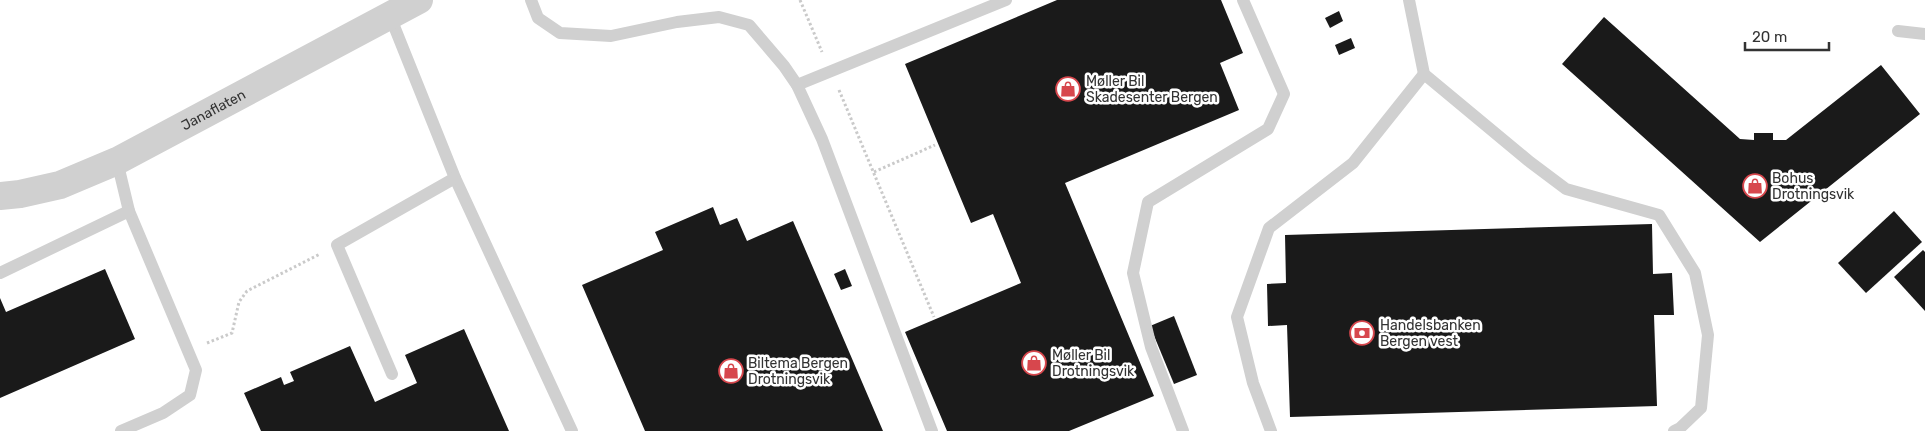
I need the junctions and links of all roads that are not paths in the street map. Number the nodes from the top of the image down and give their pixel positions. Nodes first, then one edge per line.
1 (420, 0) edge
2 (530, 0) edge
3 (1006, 0) edge
4 (1243, 0) edge
5 (1409, 0) edge
6 (390, 16) junction
7 (1898, 31) dead end
8 (1925, 34) edge
9 (1424, 74) junction
10 (796, 85) junction
11 (117, 161) junction
12 (455, 178) junction
13 (0, 196) edge
14 (130, 210) junction
15 (0, 273) edge
16 (392, 374) dead end
17 (121, 431) edge
18 (572, 431) edge
19 (932, 431) edge
20 (1183, 431) edge
21 (1271, 431) edge
22 (1674, 431) edge

1 - 6 street, Janaflaten
2 - 10 lane
3 - 10 lane
4 - 20 lane
5 - 9 lane
6 - 11 street, Janaflaten
6 - 12 lane
7 - 8 lane
9 - 21 lane
9 - 22 lane
10 - 19 lane
11 - 13 street, Janaflaten
11 - 14 lane
12 - 16 lane
12 - 18 lane
14 - 15 lane
14 - 17 lane

